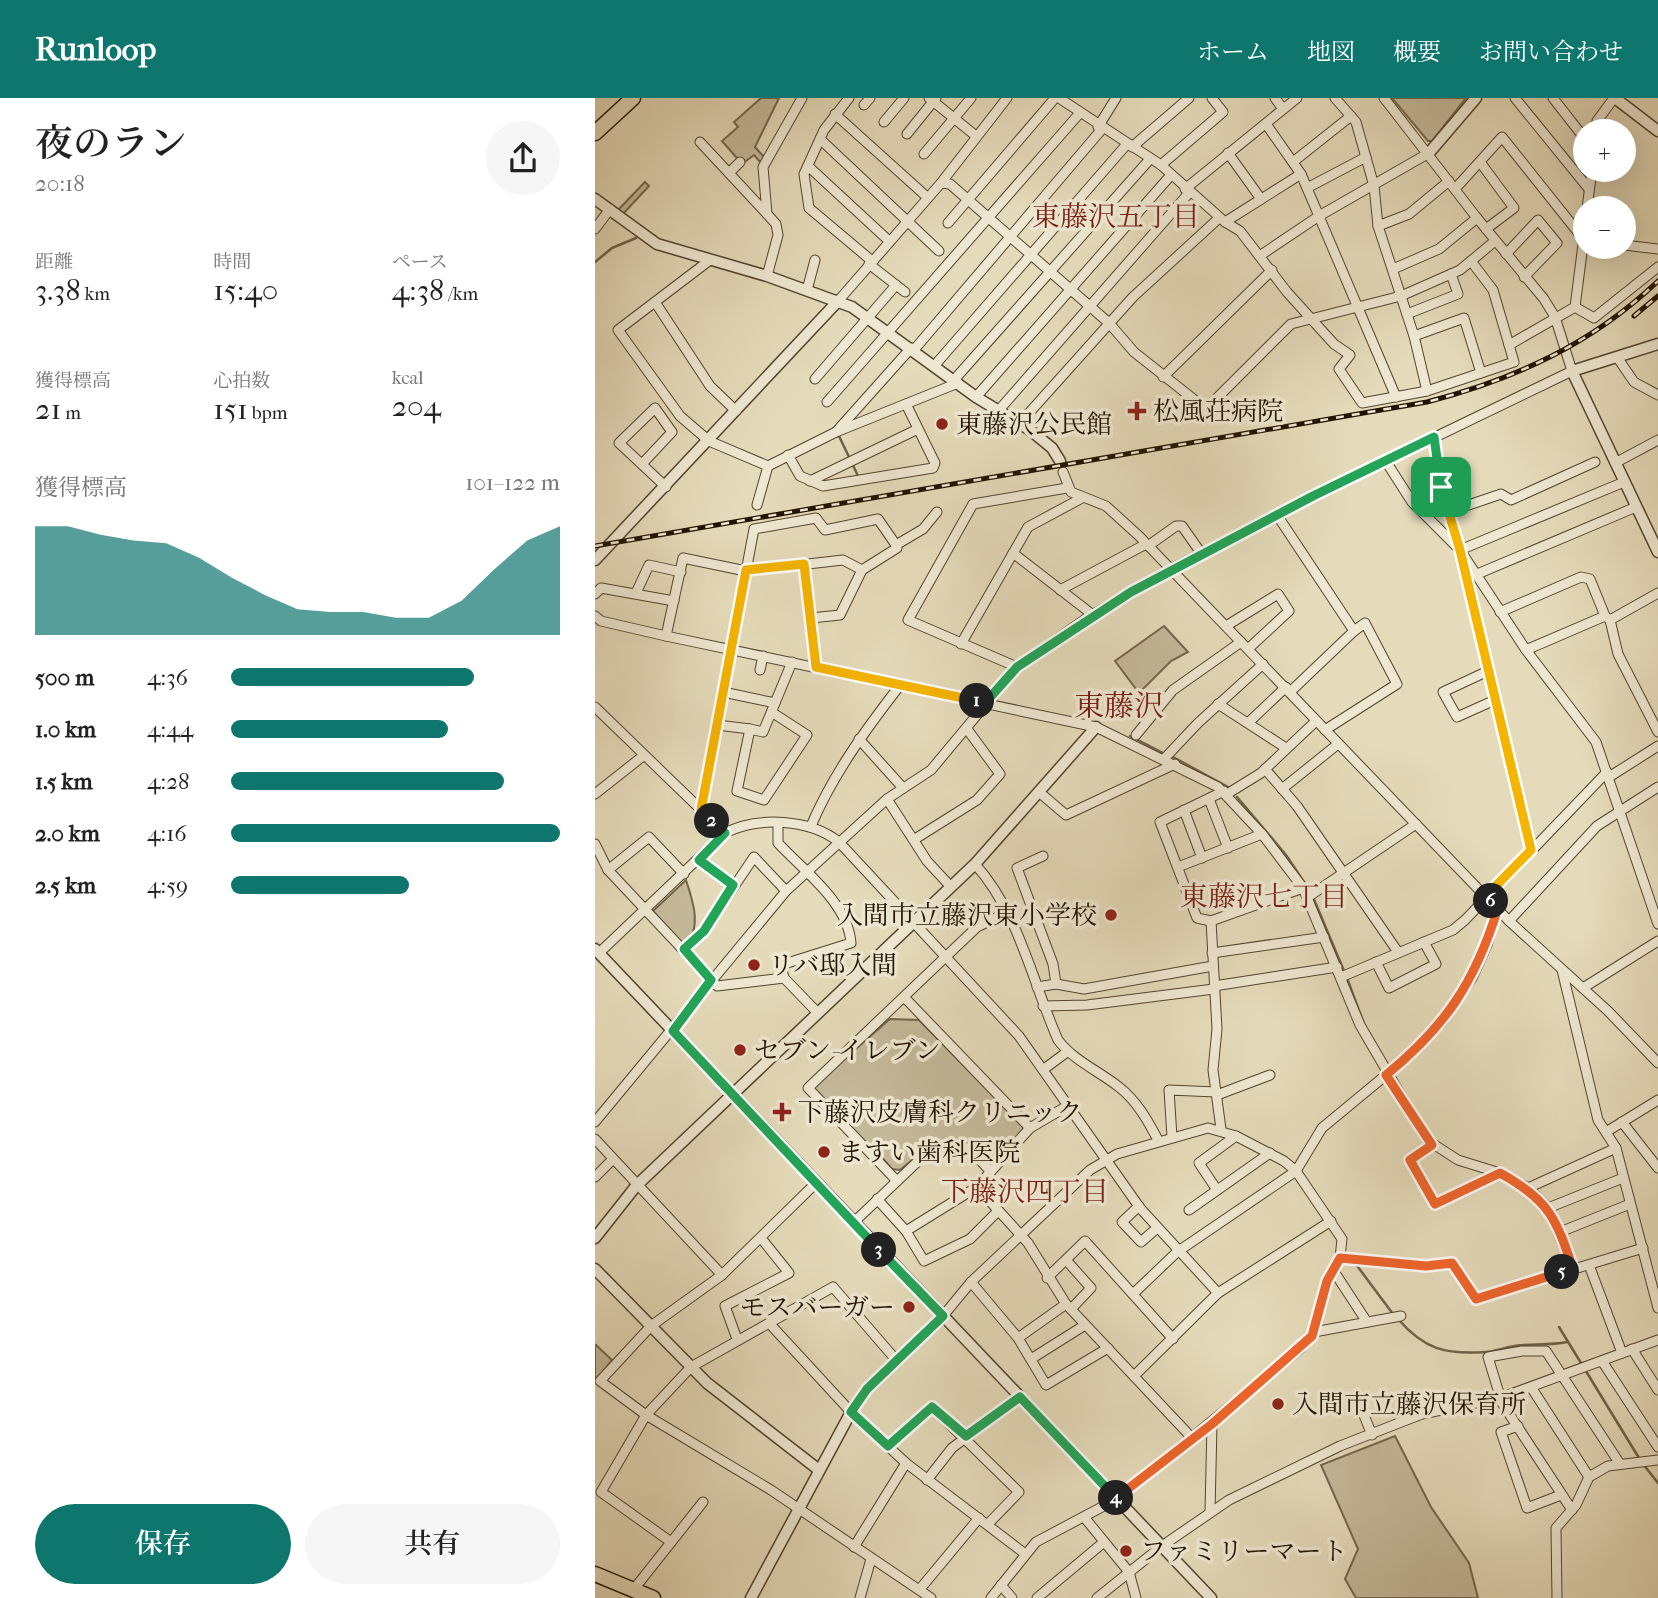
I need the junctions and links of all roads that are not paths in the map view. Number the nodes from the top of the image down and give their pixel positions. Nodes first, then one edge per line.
1 (633, 98) edge
2 (802, 98) edge
3 (849, 98) edge
4 (904, 98) edge
5 (971, 98) edge
6 (1007, 98) edge
7 (1057, 98) edge
8 (1081, 98) edge
9 (1116, 98) edge
10 (1189, 98) edge
11 (1212, 98) edge
12 (1275, 98) edge
13 (1297, 98) edge
14 (1335, 98) edge
15 (1384, 98) edge
16 (1476, 98) edge
17 (1515, 98) edge
18 (1553, 98) edge
19 (1615, 98) edge
20 (933, 99) edge
21 (1283, 109) junction
22 (1076, 111) junction
23 (835, 114) junction
24 (1351, 116) junction
25 (954, 118) junction
26 (1599, 119) edge
27 (884, 122) dead end
28 (1266, 124) junction
29 (1573, 124) edge
30 (1100, 128) junction
31 (1658, 131) edge
32 (595, 133) edge
33 (907, 134) dead end
34 (976, 136) junction
35 (820, 139) junction
36 (700, 142) dead end
37 (1130, 145) junction
38 (1229, 153) junction
39 (1429, 153) junction
40 (924, 154) dead end
41 (1366, 157) junction
42 (1150, 159) junction
43 (740, 162) dead end
44 (1293, 162) junction
45 (1480, 162) junction
46 (1161, 165) junction
47 (808, 166) junction
48 (729, 173) junction
49 (1301, 173) junction
50 (1171, 175) junction
51 (1590, 182) edge
52 (941, 183) junction
53 (1452, 185) junction
54 (1374, 186) junction
55 (1307, 188) junction
56 (1589, 190) junction
57 (1187, 191) junction
58 (1588, 196) edge
59 (927, 197) junction
60 (595, 199) edge
61 (1261, 199) junction
62 (968, 201) junction
63 (610, 209) junction
64 (767, 214) junction
65 (1319, 216) junction
66 (1476, 218) junction
67 (907, 219) junction
68 (988, 219) junction
69 (1221, 221) junction
70 (948, 223) dead end
71 (1378, 226) junction
72 (1573, 226) edge
73 (595, 229) edge
74 (1486, 229) junction
75 (1010, 238) junction
76 (888, 240) junction
77 (1495, 241) junction
78 (1636, 246) edge
79 (1658, 249) edge
80 (939, 251) dead end
81 (1506, 254) junction
82 (1261, 255) junction
83 (1030, 256) junction
84 (1582, 259) edge
85 (710, 260) junction
86 (815, 260) dead end
87 (1471, 261) junction
88 (870, 262) junction
89 (1658, 267) edge
90 (1394, 269) junction
91 (1272, 270) junction
92 (1051, 273) junction
93 (1451, 274) junction
94 (767, 276) junction
95 (1524, 277) junction
96 (896, 285) junction
97 (807, 290) junction
98 (1071, 290) junction
99 (905, 292) dead end
100 (1401, 296) junction
101 (839, 300) junction
102 (655, 302) junction
103 (1090, 307) junction
104 (1358, 307) junction
105 (1575, 307) junction
106 (1407, 314) junction
107 (1555, 317) junction
108 (1314, 318) junction
109 (869, 319) junction
110 (1109, 323) junction
111 (889, 332) junction
112 (1414, 336) junction
113 (1658, 344) edge
114 (1509, 345) junction
115 (912, 350) junction
116 (1617, 357) junction
117 (935, 365) junction
118 (1572, 371) junction
119 (1481, 373) junction
120 (1163, 377) junction
121 (815, 379) dead end
122 (956, 381) junction
123 (1427, 391) junction
124 (1658, 395) edge
125 (976, 397) junction
126 (1396, 397) junction
127 (827, 402) dead end
128 (906, 404) junction
129 (999, 410) junction
130 (736, 411) junction
131 (1020, 423) junction
132 (918, 429) junction
133 (836, 432) junction
134 (1434, 437) junction
135 (1658, 440) edge
136 (709, 441) junction
137 (788, 455) junction
138 (1385, 460) junction
139 (1595, 462) dead end
140 (1615, 463) junction
141 (642, 464) junction
142 (768, 466) junction
143 (1061, 466) joint
144 (810, 481) junction
145 (1624, 482) junction
146 (666, 487) junction
147 (1067, 488) junction
148 (1082, 498) junction
149 (757, 505) dead end
150 (1636, 507) junction
151 (937, 512) dead end
152 (1448, 512) junction
153 (1277, 515) junction
154 (896, 545) junction
155 (1147, 545) junction
156 (1460, 550) junction
157 (1658, 552) edge
158 (1013, 553) junction
159 (1201, 553) junction
160 (595, 559) edge
161 (804, 564) junction
162 (1171, 569) junction
163 (746, 570) junction
164 (862, 570) junction
165 (681, 572) junction
166 (1475, 575) junction
167 (1060, 590) junction
168 (636, 593) junction
169 (1658, 593) edge
170 (595, 594) edge
171 (674, 601) junction
172 (1500, 612) junction
173 (1093, 615) junction
174 (811, 618) junction
175 (1607, 618) junction
176 (597, 621) edge
177 (1226, 626) junction
178 (1354, 631) junction
179 (666, 636) junction
180 (1241, 642) junction
181 (961, 644) junction
182 (731, 649) junction
183 (1248, 649) junction
184 (1526, 650) junction
185 (763, 656) junction
186 (792, 662) junction
187 (1263, 664) junction
188 (816, 667) junction
189 (1017, 667) junction
190 (760, 670) dead end
191 (1488, 671) junction
192 (901, 684) junction
193 (1288, 690) junction
194 (723, 692) junction
195 (1495, 700) junction
196 (985, 703) junction
197 (1218, 704) junction
198 (595, 707) edge
199 (774, 708) junction
200 (1316, 721) junction
201 (1249, 722) junction
202 (717, 725) junction
203 (1096, 727) junction
204 (750, 729) junction
205 (967, 729) junction
206 (1325, 730) junction
207 (1658, 733) edge
208 (1136, 735) dead end
209 (859, 739) junction
210 (1338, 744) junction
211 (1658, 746) edge
212 (1286, 748) junction
213 (643, 756) junction
214 (1164, 759) junction
215 (1175, 764) junction
216 (1265, 769) junction
217 (1608, 775) junction
218 (903, 788) junction
219 (1658, 788) edge
220 (1282, 789) junction
221 (1039, 792) junction
222 (1226, 793) junction
223 (595, 794) edge
224 (887, 799) junction
225 (1209, 799) junction
226 (701, 810) junction
227 (1184, 810) junction
228 (1620, 810) junction
229 (778, 824) junction
230 (1416, 824) junction
231 (811, 826) junction
232 (725, 833) junction
233 (1262, 834) junction
234 (915, 839) junction
235 (839, 842) junction
236 (595, 844) edge
237 (1228, 848) junction
238 (1531, 850) junction
239 (1043, 856) dead end
240 (1202, 858) junction
241 (699, 860) junction
242 (975, 864) junction
243 (1178, 867) junction
244 (608, 870) junction
245 (806, 872) junction
246 (1344, 873) junction
247 (684, 874) junction
248 (733, 885) junction
249 (951, 887) junction
250 (786, 891) junction
251 (1306, 892) junction
252 (1486, 896) junction
253 (1498, 908) junction
254 (645, 911) junction
255 (1008, 912) junction
256 (1211, 921) junction
257 (1509, 921) junction
258 (914, 922) junction
259 (1658, 924) edge
260 (1324, 937) junction
261 (1658, 941) edge
262 (1424, 942) junction
263 (684, 949) junction
264 (597, 951) edge
265 (1398, 952) junction
266 (1212, 953) junction
267 (946, 957) junction
268 (1376, 962) junction
269 (1213, 966) junction
270 (1337, 967) junction
271 (1562, 969) junction
272 (1341, 977) junction
273 (783, 978) junction
274 (711, 980) junction
275 (1056, 984) junction
276 (1037, 987) junction
277 (1214, 987) junction
278 (1583, 988) junction
279 (905, 998) junction
280 (1043, 1006) junction
281 (817, 1012) junction
282 (673, 1031) junction
283 (1067, 1052) junction
284 (1658, 1063) edge
285 (1044, 1069) junction
286 (1270, 1075) dead end
287 (1386, 1075) junction
288 (731, 1093) junction
289 (1217, 1093) junction
290 (1658, 1100) edge
291 (1069, 1105) junction
292 (595, 1122) edge
293 (1622, 1122) junction
294 (1030, 1128) junction
295 (1221, 1129) junction
296 (1606, 1132) junction
297 (1236, 1136) junction
298 (1173, 1137) junction
299 (595, 1139) edge
300 (1158, 1140) junction
301 (1432, 1145) junction
302 (1616, 1148) junction
303 (1270, 1153) junction
304 (1107, 1159) junction
305 (613, 1160) junction
306 (1658, 1168) edge
307 (990, 1171) junction
308 (1296, 1171) junction
309 (1500, 1173) junction
310 (595, 1177) edge
311 (1623, 1178) junction
312 (897, 1181) junction
313 (815, 1183) junction
314 (636, 1186) junction
315 (977, 1187) junction
316 (1528, 1188) junction
317 (1217, 1190) junction
318 (877, 1199) junction
319 (1630, 1204) junction
320 (1139, 1206) junction
321 (1548, 1208) junction
322 (998, 1210) junction
323 (1189, 1210) dead end
324 (1331, 1221) junction
325 (853, 1223) junction
326 (1157, 1228) junction
327 (906, 1231) junction
328 (1560, 1232) junction
329 (1021, 1236) junction
330 (595, 1238) edge
331 (761, 1238) junction
332 (1643, 1248) junction
333 (1177, 1252) junction
334 (1340, 1258) junction
335 (1066, 1260) junction
336 (1589, 1265) junction
337 (595, 1269) edge
338 (1573, 1269) junction
339 (1333, 1270) junction
340 (722, 1275) junction
341 (1047, 1278) junction
342 (971, 1282) junction
343 (1218, 1293) junction
344 (1133, 1294) junction
345 (1068, 1307) junction
346 (1658, 1308) edge
347 (943, 1316) junction
348 (1401, 1316) dead end
349 (1367, 1322) junction
350 (769, 1323) junction
351 (1085, 1325) junction
352 (651, 1326) junction
353 (1314, 1332) junction
354 (1018, 1338) junction
355 (737, 1339) junction
356 (1173, 1339) junction
357 (1658, 1340) edge
358 (1108, 1348) junction
359 (1627, 1351) junction
360 (1031, 1359) junction
361 (897, 1361) junction
362 (1602, 1361) junction
363 (691, 1367) junction
364 (1562, 1375) junction
365 (1134, 1376) junction
366 (1531, 1387) junction
367 (1658, 1390) edge
368 (1020, 1397) junction
369 (1357, 1398) dead end
370 (1500, 1398) junction
371 (851, 1412) junction
372 (646, 1415) junction
373 (1212, 1424) junction
374 (1518, 1426) junction
375 (966, 1436) junction
376 (1372, 1436) junction
377 (1193, 1438) junction
378 (888, 1446) junction
379 (1658, 1447) edge
380 (1656, 1461) edge
381 (906, 1463) junction
382 (1621, 1464) junction
383 (819, 1470) junction
384 (1589, 1478) junction
385 (927, 1480) junction
386 (1561, 1495) junction
387 (1117, 1499) junction
388 (703, 1502) dead end
389 (797, 1508) junction
390 (1572, 1510) junction
391 (1210, 1512) junction
392 (1084, 1517) junction
393 (979, 1518) junction
394 (988, 1524) junction
395 (671, 1542) junction
396 (1104, 1542) junction
397 (1162, 1546) junction
398 (854, 1547) junction
399 (1024, 1553) junction
400 (871, 1559) junction
401 (1129, 1572) junction
402 (595, 1574) edge
403 (1001, 1585) junction
404 (920, 1589) junction
405 (634, 1590) junction
406 (653, 1598) edge
407 (751, 1598) edge
408 (860, 1598) edge
409 (931, 1598) edge
410 (991, 1598) edge
411 (1012, 1598) edge
412 (1038, 1598) edge
413 (1097, 1598) edge
414 (1136, 1598) edge
415 (1211, 1598) edge
416 (1557, 1598) edge

1 - 32 main road
2 - 64 street
3 - 23 street
4 - 27 street
5 - 25 street
6 - 34 street
7 - 22 street
7 - 62 street
8 - 22 street
9 - 30 street
10 - 37 street
11 - 46 street
12 - 21 street
13 - 21 street
14 - 24 street
15 - 39 street
16 - 39 street
17 - 56 street
18 - 29 street
19 - 26 street
19 - 31 street
20 - 25 street
20 - 33 street
21 - 28 street
22 - 30 street
22 - 68 street
23 - 35 street
23 - 59 street
24 - 41 street
24 - 44 street
25 - 34 street
25 - 40 street
28 - 38 street
28 - 44 street
30 - 37 street
30 - 75 street
34 - 52 street
35 - 47 street
35 - 67 street
36 - 48 street
37 - 42 street
37 - 83 street
38 - 57 street
38 - 61 street
39 - 53 street
39 - 54 street
41 - 54 street
41 - 55 street
42 - 46 street
42 - 92 street
43 - 48 street
44 - 49 street
45 - 53 street
45 - 72 street
45 - 74 street
46 - 50 street
47 - 76 street
47 - 88 street
48 - 64 street
49 - 55 street
49 - 61 street
50 - 57 street
50 - 98 street
51 - 56 street
52 - 59 street
52 - 62 street
53 - 66 street
53 - 71 street
54 - 65 street
54 - 71 street
55 - 65 street
56 - 58 street
57 - 69 street
57 - 103 street
59 - 67 street
60 - 63 street
61 - 69 street
62 - 68 street
62 - 70 street
63 - 73 street
63 - 85 street
64 - 94 street
65 - 82 street
65 - 104 street
66 - 74 street
66 - 90 street
67 - 76 street
67 - 80 street
68 - 75 street
68 - 111 street
69 - 82 street
69 - 110 street
71 - 90 street
74 - 77 street
75 - 83 street
75 - 115 street
76 - 88 street
77 - 81 street
77 - 87 street
78 - 79 street
81 - 95 street
81 - 95 street
82 - 91 street
83 - 92 street
83 - 117 street
84 - 105 street
85 - 94 street
85 - 102 street
86 - 97 street
87 - 93 street
87 - 114 street
88 - 96 street
88 - 101 street
89 - 105 street
90 - 100 street
91 - 108 street
91 - 120 street
92 - 98 street
92 - 122 street
93 - 100 street
93 - 106 street
94 - 97 street
95 - 107 street
96 - 99 street
96 - 109 street
97 - 101 street
98 - 103 street
98 - 125 street
100 - 104 street
100 - 106 street
101 - 109 street
101 - 130 street
102 - 130 street
102 - 136 street
103 - 110 street
103 - 129 street
104 - 108 street
104 - 126 street
105 - 107 street
106 - 112 street
107 - 114 street
107 - 118 street
108 - 120 street
108 - 126 street
109 - 111 street
109 - 121 street
110 - 120 street
110 - 131 street
111 - 115 street
111 - 127 street
112 - 119 street
112 - 123 street
113 - 116 street
114 - 119 street
115 - 117 street
115 - 133 street
116 - 118 street
116 - 124 street
117 - 122 street
118 - 134 street
118 - 140 street
119 - 123 street
122 - 125 street
122 - 128 street
123 - 126 street
125 - 129 street
128 - 132 street
128 - 133 street
129 - 131 street
130 - 136 street
131 - 143 street
132 - 144 street
132 - 144 street
133 - 137 street
134 - 138 street
134 - 152 street
135 - 140 street
136 - 142 street
136 - 146 street
137 - 142 street
137 - 144 street
138 - 153 street
138 - 156 street
139 - 152 street
140 - 145 street
141 - 141 street
141 - 146 street
142 - 149 street
143 - 147 street
145 - 150 street
145 - 156 street
146 - 160 street
147 - 148 street
147 - 181 street
148 - 155 street
148 - 158 street
150 - 157 street
150 - 166 street
151 - 154 street
152 - 156 street
153 - 159 street
153 - 178 street
154 - 163 street
154 - 164 street
155 - 159 street
155 - 162 street
155 - 167 street
156 - 166 street
156 - 191 street
158 - 167 street
158 - 181 street
159 - 162 street
161 - 163 street
161 - 164 street
161 - 174 street
162 - 173 street
162 - 177 street
163 - 165 street
163 - 182 street
164 - 174 street
165 - 168 street
165 - 171 street
166 - 172 street
167 - 173 street
168 - 170 street
168 - 171 street
169 - 175 street
171 - 179 street
172 - 175 street
172 - 184 street
173 - 189 street
174 - 188 street
175 - 184 street
175 - 207 street
176 - 179 street
177 - 180 street
177 - 183 street
178 - 193 street
178 - 206 street
179 - 182 street
180 - 183 street
180 - 208 street
181 - 189 street
182 - 185 street
182 - 194 street
183 - 187 street
184 - 217 street
185 - 186 street
185 - 190 street
186 - 188 street
186 - 199 street
187 - 193 street
187 - 197 street
188 - 192 street
189 - 196 street
191 - 195 street
191 - 195 street
192 - 196 street
192 - 209 street
193 - 200 street
193 - 201 street
194 - 199 street
194 - 202 street
195 - 238 street
196 - 203 street
196 - 205 street
197 - 201 street
197 - 214 street
198 - 213 street
199 - 204 street
199 - 204 street
200 - 206 street
200 - 212 street
201 - 212 street
202 - 204 street
202 - 226 street
203 - 214 street
203 - 221 street
205 - 218 street
205 - 234 street
206 - 210 street
209 - 218 street
209 - 231 street
210 - 220 street
210 - 230 street
211 - 217 street
212 - 216 street
213 - 223 street
213 - 226 street
214 - 215 street
215 - 221 street
215 - 222 street
216 - 220 street
216 - 222 street
217 - 228 street
217 - 238 street
218 - 224 street
219 - 228 street
220 - 246 street
221 - 242 street
222 - 225 street
222 - 233 street
224 - 234 street
224 - 235 street
225 - 227 street
225 - 237 street
226 - 232 street
227 - 240 street
227 - 243 street
228 - 257 street
228 - 259 street
229 - 231 street
229 - 232 street
229 - 245 street
230 - 246 street
230 - 252 street
231 - 235 street
232 - 241 street
233 - 237 street
233 - 251 street
234 - 249 street
235 - 245 street
235 - 258 street
236 - 244 street
237 - 240 street
238 - 252 street
239 - 275 street
240 - 243 street
241 - 247 street
241 - 248 street
242 - 249 street
242 - 255 street
243 - 256 street
244 - 247 street
244 - 254 street
245 - 250 street
245 - 273 street
246 - 251 street
246 - 265 street
247 - 254 street
248 - 250 street
248 - 263 street
249 - 258 street
250 - 274 street
251 - 256 street
251 - 260 street
252 - 253 street
252 - 262 street
253 - 257 street
253 - 287 street
254 - 263 street
254 - 264 street
255 - 267 street
255 - 276 street
256 - 266 street
257 - 271 street
258 - 267 street
258 - 281 street
260 - 266 street
260 - 270 street
261 - 278 street
262 - 265 street
262 - 268 street
263 - 274 street
264 - 282 street
265 - 268 street
266 - 269 street
267 - 279 street
267 - 285 street
268 - 272 street
269 - 275 street
269 - 277 street
270 - 272 street
270 - 277 street
271 - 278 street
271 - 296 street
272 - 287 street
273 - 274 street
273 - 281 street
274 - 282 street
275 - 276 street
276 - 280 street
277 - 280 street
277 - 289 street
278 - 284 street
279 - 294 street
279 - 312 street
280 - 283 street
281 - 288 street
282 - 288 street
282 - 292 street
283 - 285 street
283 - 300 street
285 - 291 street
286 - 289 street
287 - 301 street
287 - 308 street
288 - 313 street
288 - 314 street
289 - 295 street
289 - 298 street
290 - 293 street
291 - 294 street
291 - 304 street
293 - 296 street
293 - 306 street
294 - 307 street
295 - 297 street
295 - 298 street
296 - 302 street
297 - 303 street
297 - 317 street
298 - 300 street
299 - 305 street
300 - 304 street
301 - 309 street
301 - 309 street
302 - 311 street
302 - 316 street
303 - 308 street
303 - 317 street
304 - 320 street
304 - 329 street
305 - 310 street
305 - 314 street
307 - 312 street
307 - 315 street
308 - 324 street
308 - 333 street
309 - 316 street
311 - 319 street
311 - 321 street
312 - 318 street
313 - 325 street
313 - 331 street
314 - 330 street
314 - 340 street
315 - 322 street
315 - 327 street
316 - 321 street
317 - 323 street
318 - 325 street
318 - 327 street
319 - 328 street
319 - 332 street
320 - 326 street
320 - 326 street
321 - 328 street
322 - 327 street
322 - 329 street
324 - 334 street
324 - 343 street
325 - 347 street
326 - 333 street
328 - 338 street
329 - 341 street
329 - 342 street
331 - 340 street
331 - 355 street
332 - 336 street
332 - 346 street
333 - 343 street
333 - 344 street
334 - 338 street
334 - 339 street
335 - 341 street
335 - 344 street
335 - 345 street
336 - 338 street
336 - 359 street
337 - 352 street
339 - 349 street
339 - 353 street
340 - 352 street
341 - 345 street
342 - 347 street
342 - 354 street
343 - 356 street
344 - 356 street
345 - 351 street
345 - 354 street
347 - 361 street
347 - 368 street
348 - 349 street
349 - 353 street
350 - 355 street
350 - 361 street
350 - 371 street
351 - 358 street
351 - 360 street
352 - 363 street
352 - 372 street
353 - 373 street
354 - 360 street
355 - 363 street
356 - 365 street
357 - 359 street
358 - 360 street
358 - 365 street
359 - 362 street
359 - 367 street
361 - 371 street
362 - 364 street
362 - 379 street
363 - 372 street
363 - 383 street
364 - 366 street
364 - 370 street
364 - 382 street
365 - 377 street
366 - 370 street
366 - 384 street
368 - 375 street
368 - 387 street
369 - 376 street
370 - 374 street
370 - 376 street
371 - 378 street
371 - 383 street
372 - 389 street
372 - 395 street
373 - 377 street
373 - 391 street
374 - 386 street
374 - 386 street
375 - 378 street
375 - 385 street
375 - 394 street
376 - 391 street
377 - 387 street
378 - 381 street
380 - 382 street
381 - 385 street
381 - 398 street
382 - 384 street
383 - 389 street
384 - 390 street
385 - 393 street
386 - 390 street
387 - 392 street
387 - 397 street
388 - 395 street
389 - 398 street
389 - 407 street
390 - 416 street
391 - 397 street
392 - 396 street
392 - 399 street
393 - 394 street
393 - 404 street
394 - 399 street
395 - 405 street
396 - 401 street
396 - 412 street
397 - 401 street
397 - 415 street
398 - 400 street
399 - 403 street
400 - 404 street
400 - 408 street
401 - 413 street
401 - 414 street
402 - 405 main road
403 - 410 street
403 - 411 street
404 - 409 street
405 - 406 main road

